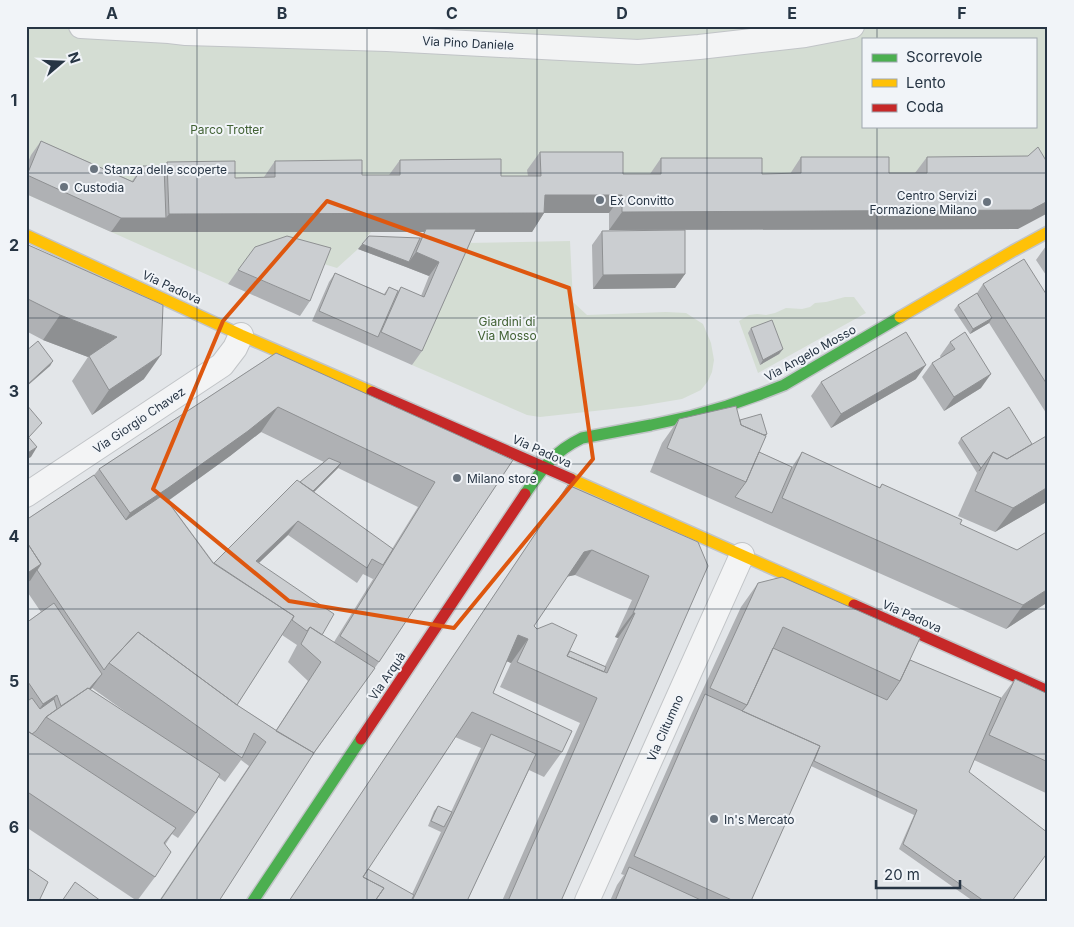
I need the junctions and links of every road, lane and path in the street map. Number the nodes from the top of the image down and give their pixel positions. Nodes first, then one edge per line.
1 (82, 26) edge
2 (852, 26) edge
3 (502, 35) edge
4 (1048, 232) edge
5 (26, 235) edge
6 (241, 335) junction
7 (544, 467) junction
8 (26, 495) edge
9 (742, 555) junction
10 (1048, 691) edge
11 (253, 901) edge
12 (586, 901) edge

1 - 3 street, Via Pino Daniele
2 - 3 street, Via Pino Daniele
4 - 7 street, Via Angelo Mosso
5 - 6 street, Via Padova
6 - 7 street, Via Padova
6 - 8 street, Via Giorgio Chavez
7 - 9 street, Via Padova
7 - 11 street, Via Arquà
9 - 10 street, Via Padova
9 - 12 street, Via Clitumno

